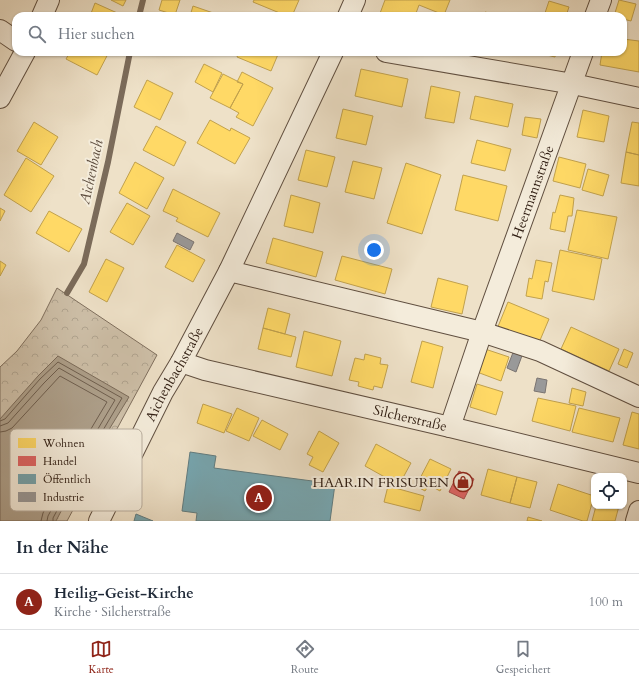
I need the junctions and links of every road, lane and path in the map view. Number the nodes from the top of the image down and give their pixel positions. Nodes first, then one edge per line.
1 (49, 0) edge
2 (354, 0) edge
3 (601, 0) edge
4 (44, 12) edge
5 (350, 12) edge
6 (596, 12) edge
7 (0, 30) edge
8 (12, 38) edge
9 (23, 56) edge
10 (331, 56) edge
11 (409, 56) edge
12 (582, 56) edge
13 (573, 84) junction
14 (0, 98) edge
15 (639, 98) edge
16 (229, 271) junction
17 (482, 332) junction
18 (181, 362) junction
19 (639, 398) edge
20 (450, 427) junction
21 (142, 434) edge
22 (639, 473) edge
23 (104, 511) edge
24 (639, 511) edge
25 (99, 521) edge
26 (636, 521) edge

1 - 4 street
2 - 5 street
3 - 6 street
7 - 8 street
9 - 14 street
10 - 16 street, Aichenbachstraße
11 - 13 street
12 - 13 street, Heermannstraße
13 - 15 street
13 - 17 street, Heermannstraße
16 - 17 street
16 - 18 street, Aichenbachstraße
17 - 19 street
17 - 20 street, Heermannstraße
18 - 20 street, Silcherstraße
18 - 21 street, Aichenbachstraße
20 - 22 street, Silcherstraße
23 - 25 street, Aichenbachstraße
24 - 26 street

